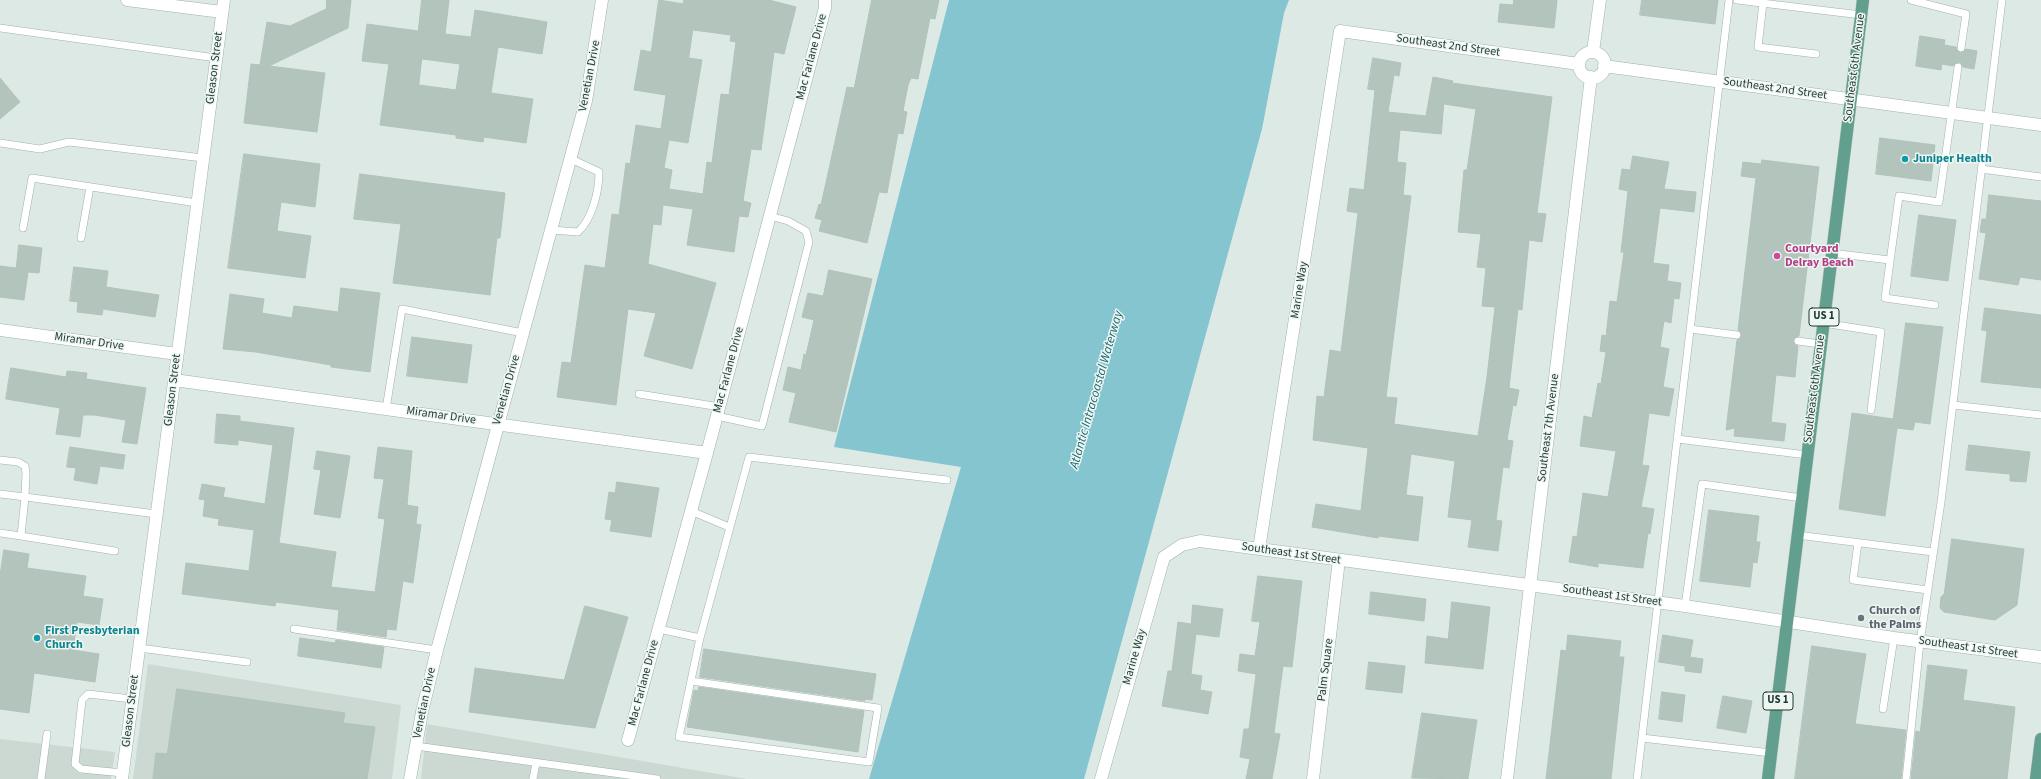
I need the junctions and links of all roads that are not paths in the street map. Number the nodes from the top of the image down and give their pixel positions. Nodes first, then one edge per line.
1 (127, 0) edge
2 (224, 0) edge
3 (602, 0) edge
4 (825, 0) edge
5 (1600, 0) edge
6 (1729, 0) edge
7 (1737, 0) edge
8 (1863, 0) edge
9 (1911, 0) edge
10 (2002, 0) edge
11 (1763, 3) junction
12 (222, 12) junction
13 (1861, 15) junction
14 (0, 28) edge
15 (1340, 32) joint
16 (1960, 48) dead end
17 (1593, 52) junction
18 (1816, 54) dead end
19 (216, 58) junction
20 (1579, 64) junction
21 (1604, 66) junction
22 (1958, 67) dead end
23 (1591, 78) junction
24 (1719, 82) junction
25 (1850, 99) junction
26 (1951, 113) junction
27 (1988, 118) junction
28 (2041, 125) edge
29 (0, 143) edge
30 (203, 158) junction
31 (570, 159) junction
32 (1981, 169) junction
33 (2041, 177) edge
34 (90, 187) junction
35 (197, 203) junction
36 (770, 216) junction
37 (23, 228) dead end
38 (551, 230) junction
39 (81, 238) dead end
40 (1831, 253) junction
41 (1890, 260) junction
42 (1936, 305) dead end
43 (1823, 323) junction
44 (1690, 329) junction
45 (0, 330) edge
46 (523, 333) junction
47 (1737, 335) dead end
48 (1798, 341) dead end
49 (1820, 344) junction
50 (177, 354) junction
51 (174, 380) junction
52 (639, 394) dead end
53 (1953, 405) junction
54 (386, 409) junction
55 (1870, 410) dead end
56 (718, 412) junction
57 (2041, 415) edge
58 (498, 424) junction
59 (1677, 439) junction
60 (707, 453) junction
61 (1807, 455) junction
62 (0, 460) edge
63 (947, 480) dead end
64 (0, 494) edge
65 (25, 497) junction
66 (1802, 498) junction
67 (691, 510) junction
68 (156, 514) junction
69 (729, 527) junction
70 (0, 533) edge
71 (1798, 535) junction
72 (21, 536) junction
73 (1858, 542) junction
74 (1182, 545) joint
75 (1259, 549) junction
76 (116, 551) dead end
77 (1933, 552) junction
78 (1339, 560) junction
79 (1530, 585) junction
80 (1928, 590) junction
81 (1658, 602) junction
82 (1685, 606) junction
83 (1787, 622) junction
84 (659, 628) junction
85 (294, 629) dead end
86 (700, 638) junction
87 (1894, 638) junction
88 (1920, 642) junction
89 (139, 648) junction
90 (437, 650) junction
91 (2041, 657) edge
92 (247, 662) dead end
93 (691, 681) junction
94 (132, 699) junction
95 (1883, 709) dead end
96 (47, 734) dead end
97 (1642, 738) junction
98 (2041, 739) edge
99 (628, 740) dead end
100 (416, 746) junction
101 (1771, 753) junction
102 (536, 763) junction
103 (122, 776) edge
104 (41, 779) edge
105 (410, 779) edge
106 (533, 779) edge
107 (657, 779) edge
108 (1101, 779) edge
109 (1313, 779) edge
110 (1507, 779) edge
111 (1637, 779) edge
112 (1768, 779) edge
113 (1906, 779) edge
114 (2036, 779) edge

1 - 12 street
2 - 12 street, Gleason Street
3 - 31 street, Venetian Drive
4 - 36 street, Mac Farlane Drive
5 - 17 street
6 - 24 lane
7 - 11 lane
8 - 13 main road, Southeast 6th Avenue / US 1
9 - 16 lane
10 - 27 lane
11 - 13 lane
11 - 18 lane
12 - 19 street, Gleason Street
13 - 25 main road, Southeast 6th Avenue / US 1
14 - 19 lane
15 - 20 street, Southeast 2nd Street
15 - 75 street, Marine Way
17 - 20 street
17 - 21 street
19 - 30 street, Gleason Street
20 - 23 street
21 - 23 street
21 - 24 street, Southeast 2nd Street
22 - 26 lane
23 - 79 street, Southeast 7th Avenue
24 - 25 street, Southeast 2nd Street
24 - 44 lane
25 - 26 street, Southeast 2nd Street
25 - 40 main road, Southeast 6th Avenue / US 1
26 - 27 street, Southeast 2nd Street
26 - 41 lane
27 - 28 street, Southeast 2nd Street
27 - 32 lane
29 - 30 lane
30 - 35 street, Gleason Street
31 - 38 street, Venetian Drive
31 - 38 lane
32 - 33 lane
32 - 53 lane
34 - 35 lane
34 - 37 lane
34 - 39 lane
35 - 50 street, Gleason Street
36 - 56 street, Mac Farlane Drive
36 - 56 lane
38 - 46 street, Venetian Drive
40 - 41 lane
40 - 43 main road, Southeast 6th Avenue / US 1
41 - 42 lane
43 - 49 main road, Southeast 6th Avenue / US 1
43 - 55 lane
44 - 47 lane
44 - 59 lane
45 - 50 street, Miramar Drive
46 - 54 lane
46 - 58 street, Venetian Drive
48 - 49 lane
49 - 61 main road, Southeast 6th Avenue / US 1
50 - 51 street, Gleason Street
51 - 54 street, Miramar Drive
51 - 68 street, Gleason Street
52 - 56 lane
53 - 57 lane
53 - 77 lane
54 - 58 street, Miramar Drive
56 - 60 street, Mac Farlane Drive
58 - 60 street, Miramar Drive
58 - 90 street, Venetian Drive
59 - 61 lane
59 - 81 lane
60 - 67 street, Mac Farlane Drive
61 - 66 main road, Southeast 6th Avenue / US 1
62 - 65 lane
63 - 69 lane
64 - 65 lane
65 - 68 lane
65 - 72 lane
66 - 71 main road, Southeast 6th Avenue / US 1
66 - 82 lane
67 - 69 lane
67 - 84 street, Mac Farlane Drive
68 - 89 street, Gleason Street
69 - 86 lane
70 - 72 lane
71 - 73 lane
71 - 83 main road, Southeast 6th Avenue / US 1
72 - 76 lane
73 - 77 lane
73 - 80 lane
74 - 75 street, Southeast 1st Street
74 - 108 street, Marine Way
75 - 78 street, Southeast 1st Street
77 - 80 lane
78 - 79 street, Southeast 1st Street
78 - 109 street, Palm Square
79 - 81 street, Southeast 1st Street
79 - 110 street, Southeast 7th Avenue
80 - 88 lane
81 - 82 street, Southeast 1st Street
81 - 97 lane
82 - 83 street, Southeast 1st Street
83 - 87 street, Southeast 1st Street
83 - 101 main road, Southeast 6th Avenue / US 1
84 - 86 lane
84 - 99 street, Mac Farlane Drive
85 - 90 lane
86 - 93 lane
87 - 88 street, Southeast 1st Street
87 - 95 lane
88 - 91 street, Southeast 1st Street
88 - 113 lane
89 - 92 lane
89 - 94 street, Gleason Street
90 - 100 street, Venetian Drive
93 - 93 lane
94 - 103 street, Gleason Street
94 - 103 lane
96 - 104 lane
97 - 101 lane
97 - 111 lane
98 - 114 main road
100 - 102 lane
100 - 105 street, Venetian Drive
101 - 112 main road, Southeast 6th Avenue / US 1
102 - 106 lane
102 - 107 lane

